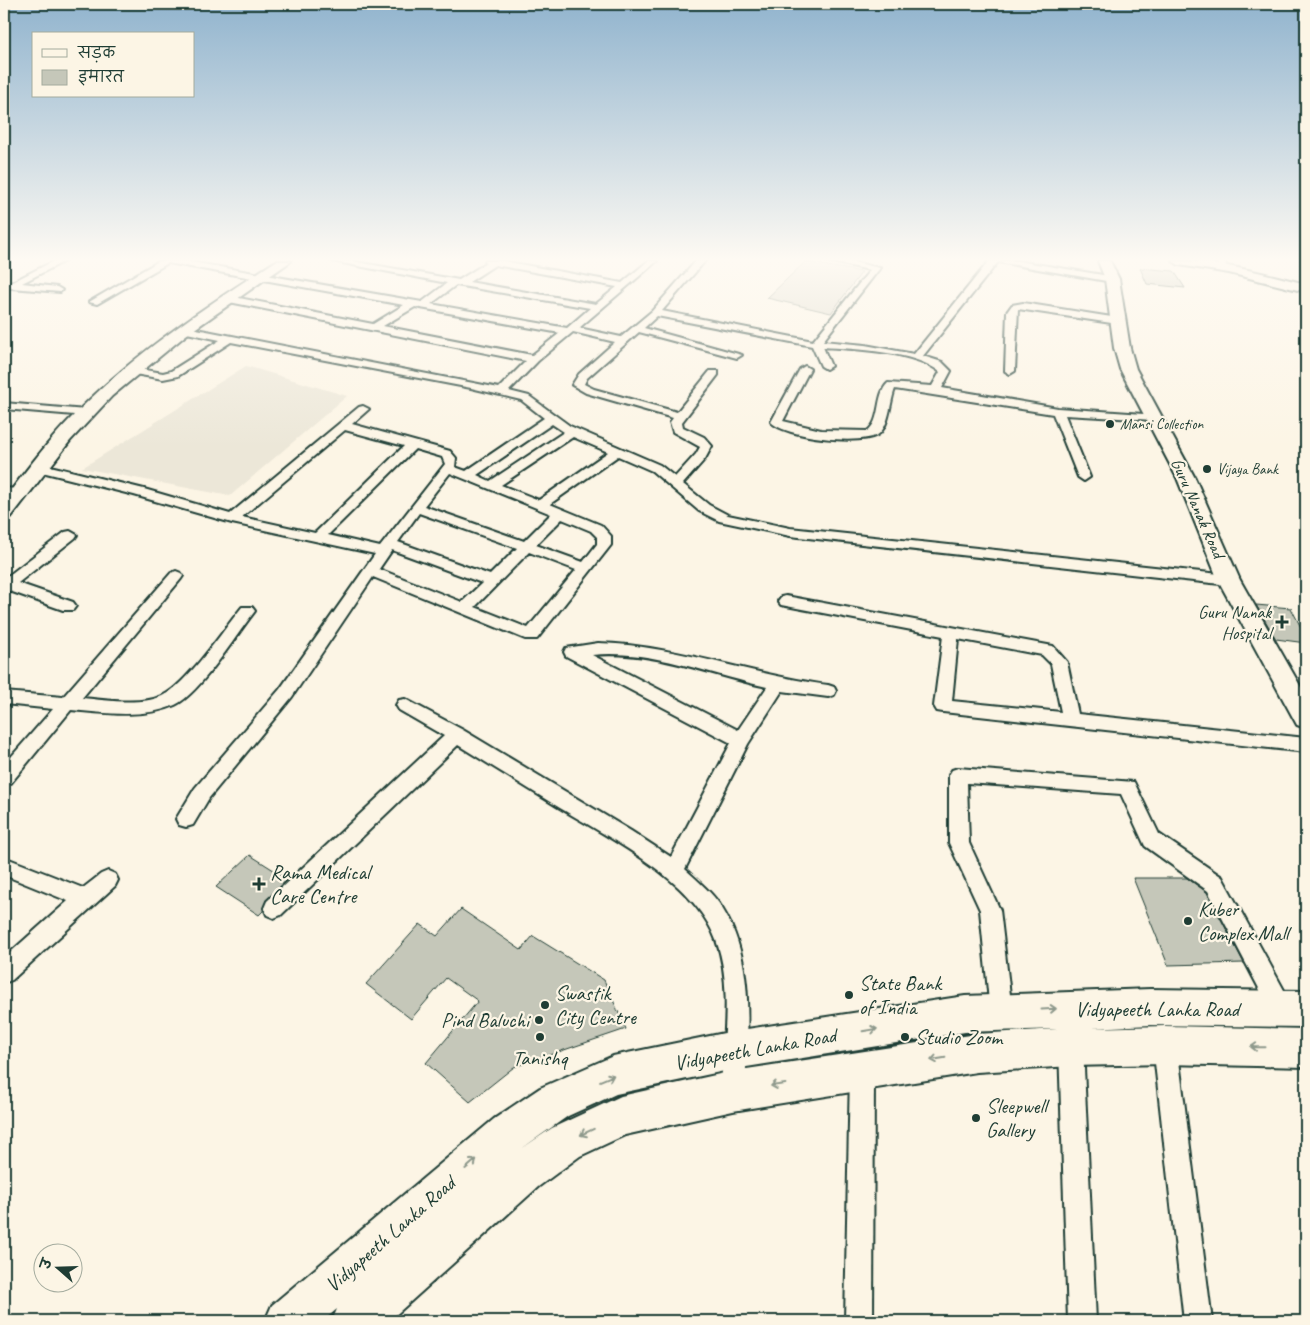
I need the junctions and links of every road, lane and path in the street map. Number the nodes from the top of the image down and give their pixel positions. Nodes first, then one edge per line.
1 (196, 323) edge
2 (353, 323) edge
3 (383, 323) edge
4 (528, 323) edge
5 (580, 323) edge
6 (644, 323) edge
7 (707, 323) edge
8 (833, 323) edge
9 (944, 323) edge
10 (1012, 323) edge
11 (1118, 323) edge
12 (375, 327) junction
13 (637, 329) junction
14 (186, 330) junction
15 (570, 330) junction
16 (230, 338) junction
17 (623, 342) junction
18 (816, 344) junction
19 (736, 355) dead end
20 (916, 357) junction
21 (534, 358) junction
22 (826, 366) dead end
23 (805, 369) dead end
24 (133, 371) junction
25 (1010, 371) dead end
26 (714, 373) dead end
27 (935, 390) junction
28 (502, 392) junction
29 (4, 406) edge
30 (363, 409) dead end
31 (1058, 411) junction
32 (86, 413) junction
33 (680, 416) junction
34 (1154, 417) junction
35 (551, 419) junction
36 (344, 426) junction
37 (572, 432) junction
38 (413, 444) junction
39 (617, 451) junction
40 (38, 467) junction
41 (448, 468) junction
42 (467, 476) junction
43 (1084, 477) dead end
44 (676, 483) junction
45 (492, 486) junction
46 (11, 492) edge
47 (539, 506) junction
48 (416, 507) junction
49 (4, 513) edge
50 (559, 514) junction
51 (232, 519) junction
52 (70, 535) dead end
53 (318, 538) junction
54 (527, 547) junction
55 (387, 548) junction
56 (586, 568) junction
57 (371, 571) junction
58 (176, 576) dead end
59 (1229, 580) junction
60 (492, 581) junction
61 (5, 585) edge
62 (786, 601) dead end
63 (68, 606) dead end
64 (465, 608) junction
65 (247, 611) dead end
66 (951, 631) junction
67 (778, 684) junction
68 (828, 692) dead end
69 (4, 698) edge
70 (68, 702) junction
71 (405, 704) dead end
72 (1306, 718) edge
73 (1071, 720) junction
74 (457, 735) junction
75 (741, 740) junction
76 (1306, 745) edge
77 (4, 778) edge
78 (186, 819) dead end
79 (4, 866) edge
80 (674, 871) junction
81 (108, 880) dead end
82 (86, 899) junction
83 (274, 908) dead end
84 (4, 972) edge
85 (1294, 1009) edge
86 (1001, 1012) junction
87 (1165, 1045) junction
88 (1070, 1047) junction
89 (1306, 1048) edge
90 (734, 1050) junction
91 (862, 1072) junction
92 (732, 1091) junction
93 (288, 1321) edge
94 (355, 1321) edge
95 (859, 1321) edge
96 (1082, 1321) edge
97 (1198, 1321) edge

1 - 14 street
2 - 12 street
3 - 12 street
4 - 15 street
5 - 15 street
6 - 13 street
7 - 18 street
8 - 18 street
9 - 20 street
10 - 25 street
11 - 34 street, Guru Nanak Road
12 - 21 street
13 - 17 street
13 - 19 street
14 - 16 street
14 - 24 street
15 - 17 street
15 - 21 street
16 - 24 street
16 - 28 street
17 - 33 street
18 - 20 street
18 - 22 street
20 - 27 street
21 - 28 street
23 - 27 street
24 - 32 street
26 - 33 street
27 - 31 street
28 - 35 street
29 - 32 street
30 - 36 street
31 - 34 street
31 - 43 street
32 - 40 street
33 - 44 street
34 - 59 street, Guru Nanak Road
35 - 37 street
35 - 42 street
36 - 38 street
36 - 51 street
37 - 39 street
37 - 45 street
38 - 41 street
38 - 53 street
39 - 44 street
39 - 47 street
40 - 46 street
40 - 51 street
41 - 42 street
41 - 48 street
42 - 45 street
44 - 59 street
45 - 47 street
46 - 49 street
47 - 50 street
48 - 54 street
48 - 55 street
50 - 54 street
50 - 56 street
51 - 53 street
52 - 61 street
53 - 55 street
54 - 56 street
54 - 60 street
55 - 57 street
55 - 60 street
56 - 64 street
57 - 64 street
57 - 78 street
58 - 70 street
59 - 72 street, Guru Nanak Road
60 - 64 street
61 - 63 street
62 - 66 street
65 - 70 street
66 - 73 street
66 - 73 street
67 - 68 street
67 - 75 street
67 - 75 street
69 - 70 street
70 - 77 street
71 - 74 street
73 - 76 street
74 - 80 street
74 - 83 street
75 - 80 street
79 - 82 street
80 - 90 street
81 - 82 street
82 - 84 street
86 -> 85 main road, Vidyapeeth Lanka Road
85 - 86 street
90 -> 86 main road, Vidyapeeth Lanka Road
87 - 88 main road, Vidyapeeth Lanka Road
89 -> 87 main road, Vidyapeeth Lanka Road
87 - 97 street
88 -> 91 main road, Vidyapeeth Lanka Road
88 - 96 street
90 - 92 street
93 -> 90 main road, Vidyapeeth Lanka Road
91 -> 92 main road, Vidyapeeth Lanka Road
91 - 95 street
92 -> 94 main road, Vidyapeeth Lanka Road

